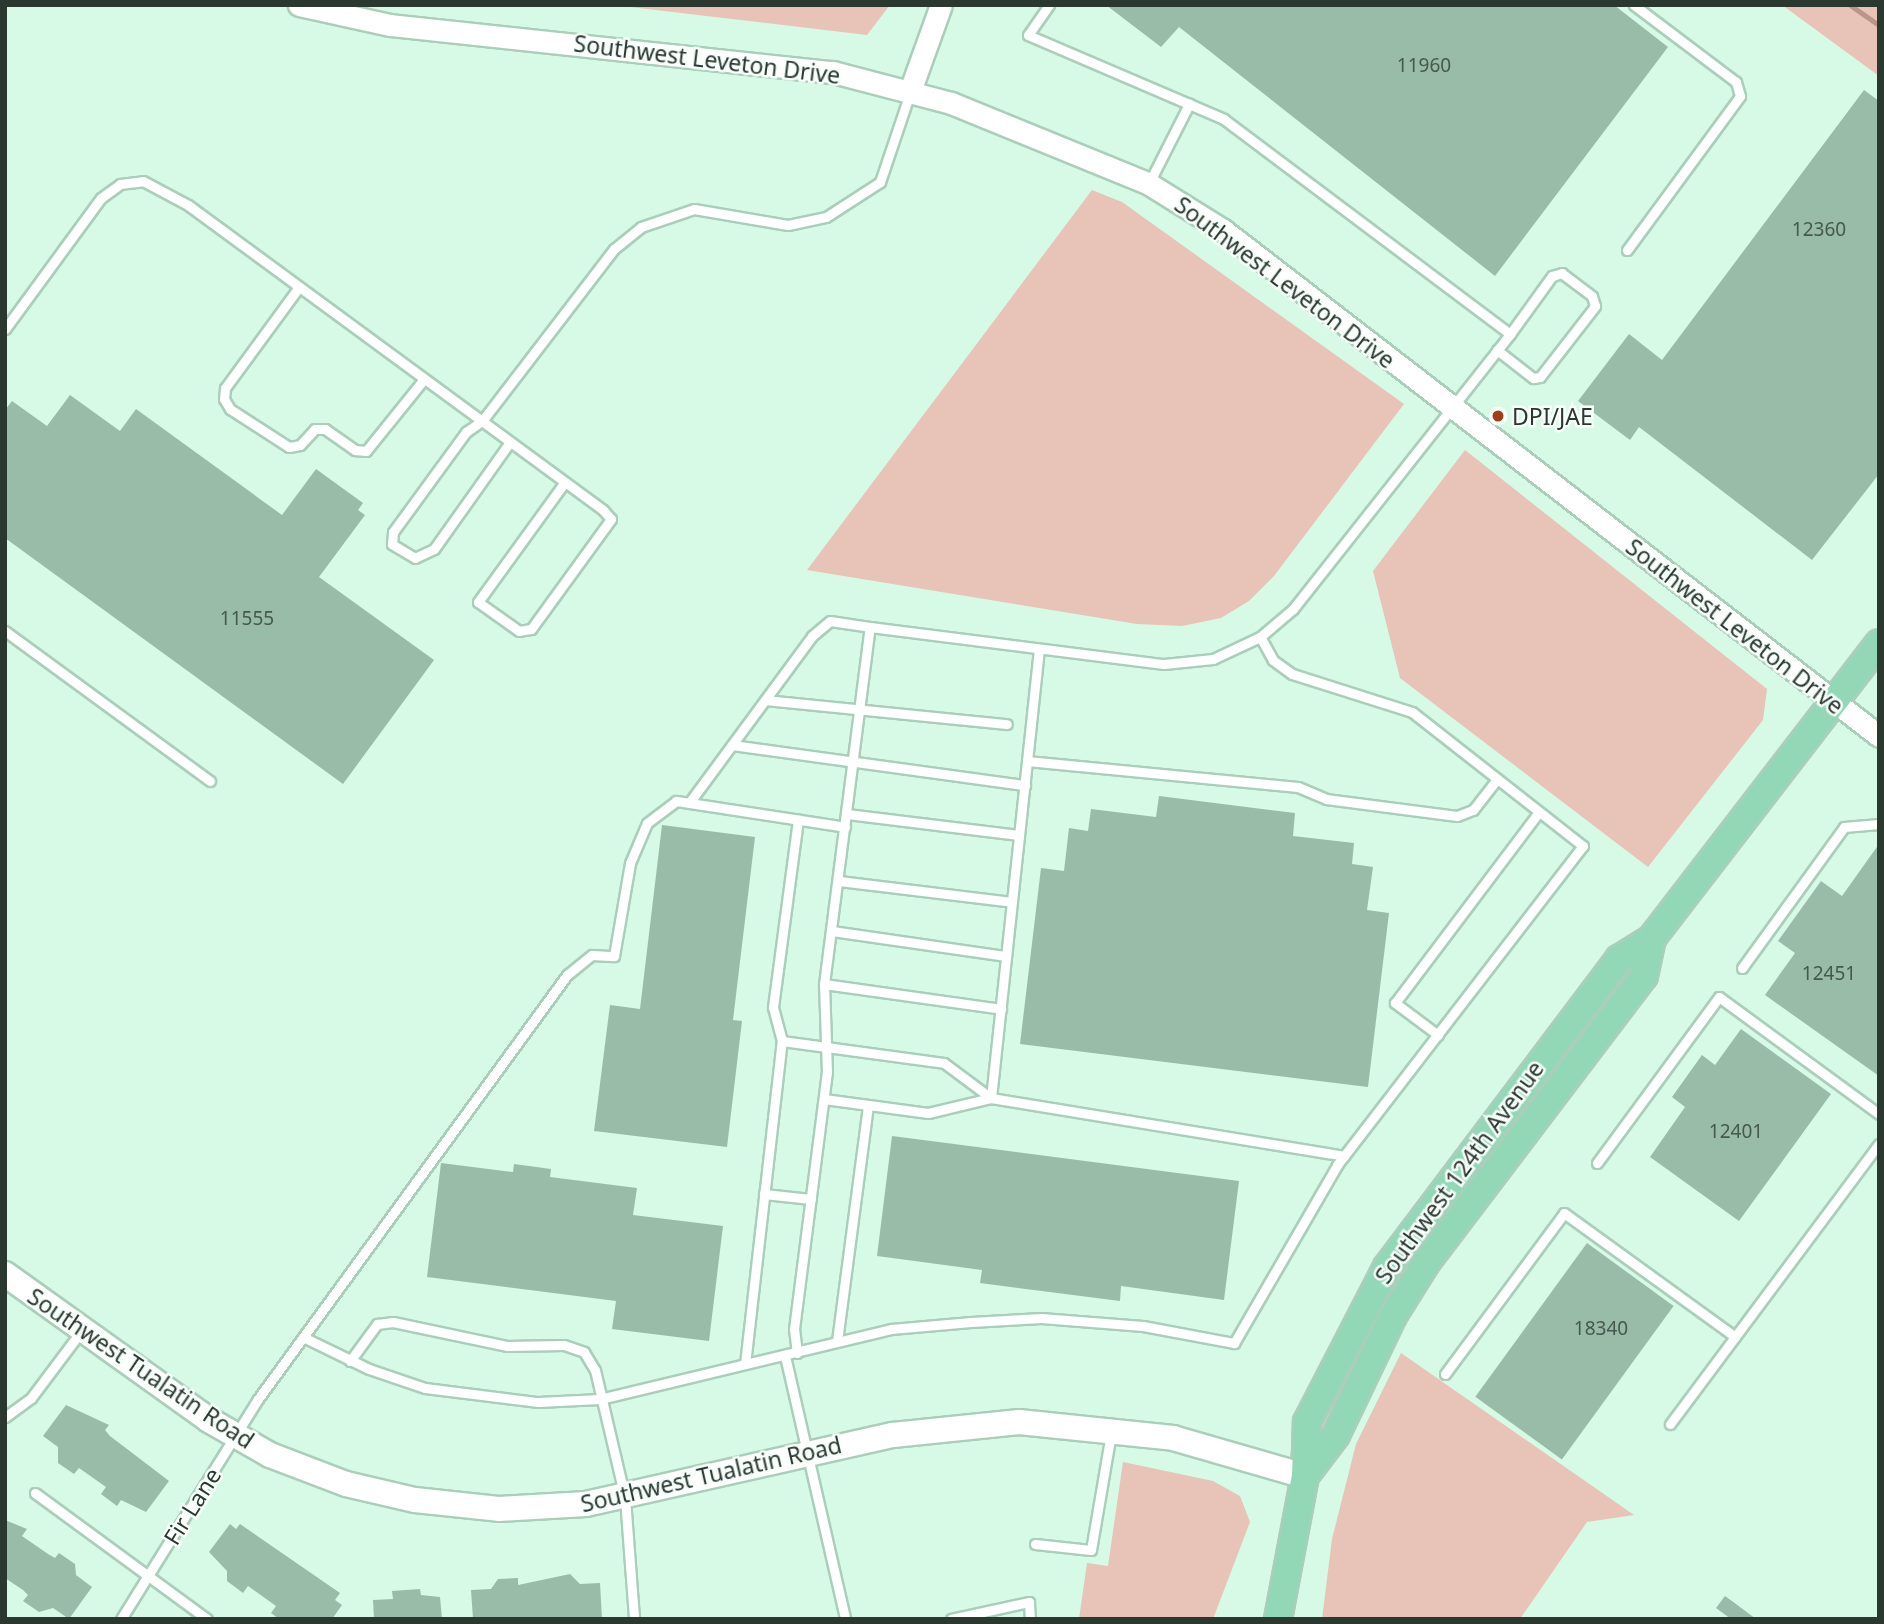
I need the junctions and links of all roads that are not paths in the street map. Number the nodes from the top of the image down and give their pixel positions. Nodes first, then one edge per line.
1 (299, 5) edge
2 (941, 5) edge
3 (1049, 5) edge
4 (1634, 5) edge
5 (910, 91) junction
6 (1189, 104) junction
7 (1149, 184) junction
8 (1627, 250) dead end
9 (299, 287) junction
10 (5, 329) edge
11 (1510, 334) junction
12 (1497, 350) junction
13 (424, 379) junction
14 (1450, 407) junction
15 (482, 421) junction
16 (510, 442) junction
17 (565, 482) junction
18 (870, 627) junction
19 (5, 631) edge
20 (1260, 637) junction
21 (1879, 643) edge
22 (1039, 651) junction
23 (765, 700) junction
24 (1833, 702) junction
25 (860, 709) junction
26 (1007, 724) dead end
27 (1879, 736) edge
28 (732, 745) junction
29 (1027, 761) junction
30 (854, 762) junction
31 (1497, 779) junction
32 (210, 781) dead end
33 (1025, 785) junction
34 (690, 803) junction
35 (1539, 811) junction
36 (847, 814) junction
37 (798, 820) junction
38 (1879, 824) edge
39 (845, 827) junction
40 (1019, 835) junction
41 (839, 881) junction
42 (1012, 902) junction
43 (832, 931) junction
44 (1006, 956) junction
45 (1742, 968) dead end
46 (824, 984) junction
47 (1001, 1009) junction
48 (1438, 1035) junction
49 (782, 1041) junction
50 (827, 1046) junction
51 (991, 1098) junction
52 (824, 1099) junction
53 (868, 1105) junction
54 (1879, 1114) edge
55 (1879, 1144) edge
56 (1344, 1156) junction
57 (1597, 1163) dead end
58 (764, 1194) junction
59 (811, 1199) junction
60 (5, 1274) edge
61 (82, 1330) junction
62 (303, 1337) junction
63 (1735, 1337) junction
64 (837, 1341) junction
65 (797, 1353) junction
66 (785, 1356) junction
67 (350, 1361) junction
68 (745, 1364) junction
69 (1446, 1374) dead end
70 (600, 1399) junction
71 (5, 1417) edge
72 (1670, 1424) dead end
73 (1112, 1428) junction
74 (235, 1436) junction
75 (805, 1454) junction
76 (1306, 1476) junction
77 (35, 1493) dead end
78 (625, 1498) junction
79 (1034, 1544) dead end
80 (148, 1576) junction
81 (121, 1619) edge
82 (207, 1619) edge
83 (634, 1619) edge
84 (845, 1619) edge
85 (951, 1619) edge
86 (1030, 1619) edge
87 (1278, 1619) edge

1 - 5 street, Southwest Leveton Drive
2 - 5 street
3 - 6 lane
4 - 8 lane
5 - 7 street, Southwest Leveton Drive
5 - 15 lane
6 - 7 lane
6 - 11 lane
7 - 14 street, Southwest Leveton Drive
9 - 10 lane
9 - 13 lane
9 - 13 lane
11 - 12 lane
11 - 12 lane
12 - 14 lane
13 - 15 lane
14 - 20 lane
14 - 24 street, Southwest Leveton Drive
15 - 16 lane
15 - 16 lane
16 - 17 lane
17 - 17 lane
18 - 22 lane
18 - 23 lane
18 - 25 lane
19 - 32 lane
20 - 22 lane
20 - 31 lane
21 - 24 main road, Southwest 124th Avenue
22 - 29 lane
23 - 25 lane
23 - 28 lane
24 - 27 street, Southwest Leveton Drive
24 - 76 main road, Southwest 124th Avenue
25 - 26 lane
25 - 30 lane
28 - 30 lane
28 - 34 lane
29 - 31 lane
29 - 33 lane
30 - 33 lane
30 - 36 lane
31 - 35 lane
33 - 40 lane
34 - 37 lane
34 - 62 lane, Fir Lane
35 - 48 lane
35 - 48 lane
36 - 39 lane
36 - 40 lane
37 - 39 lane
37 - 49 lane
38 - 45 lane
39 - 41 lane
40 - 42 lane
41 - 42 lane
41 - 43 lane
42 - 44 lane
43 - 44 lane
43 - 46 lane
44 - 47 lane
46 - 47 lane
46 - 50 lane
47 - 51 lane
48 - 56 lane
49 - 50 lane
49 - 58 lane
50 - 51 lane
50 - 52 lane
51 - 53 lane
51 - 56 lane
52 - 53 lane
52 - 59 lane
53 - 64 lane
54 - 57 lane
55 - 63 lane
56 - 64 lane
58 - 59 lane
58 - 68 lane
59 - 65 lane
60 - 61 main road, Southwest Tualatin Road
61 - 71 lane
61 - 74 main road, Southwest Tualatin Road
62 - 67 lane
62 - 74 lane, Fir Lane
63 - 69 lane
63 - 72 lane
64 - 65 lane
65 - 66 lane
66 - 68 lane
66 - 75 lane
67 - 70 lane
67 - 70 lane
68 - 70 lane
70 - 78 lane
73 - 75 main road, Southwest Tualatin Road
73 - 76 main road, Southwest Tualatin Road
73 - 79 lane
74 - 78 main road, Southwest Tualatin Road
74 - 80 lane, Fir Lane
75 - 78 main road, Southwest Tualatin Road
75 - 84 lane
76 - 87 main road, Southwest 124th Avenue
77 - 80 lane
78 - 83 lane
80 - 81 lane, Fir Lane
80 - 82 lane
85 - 86 lane

